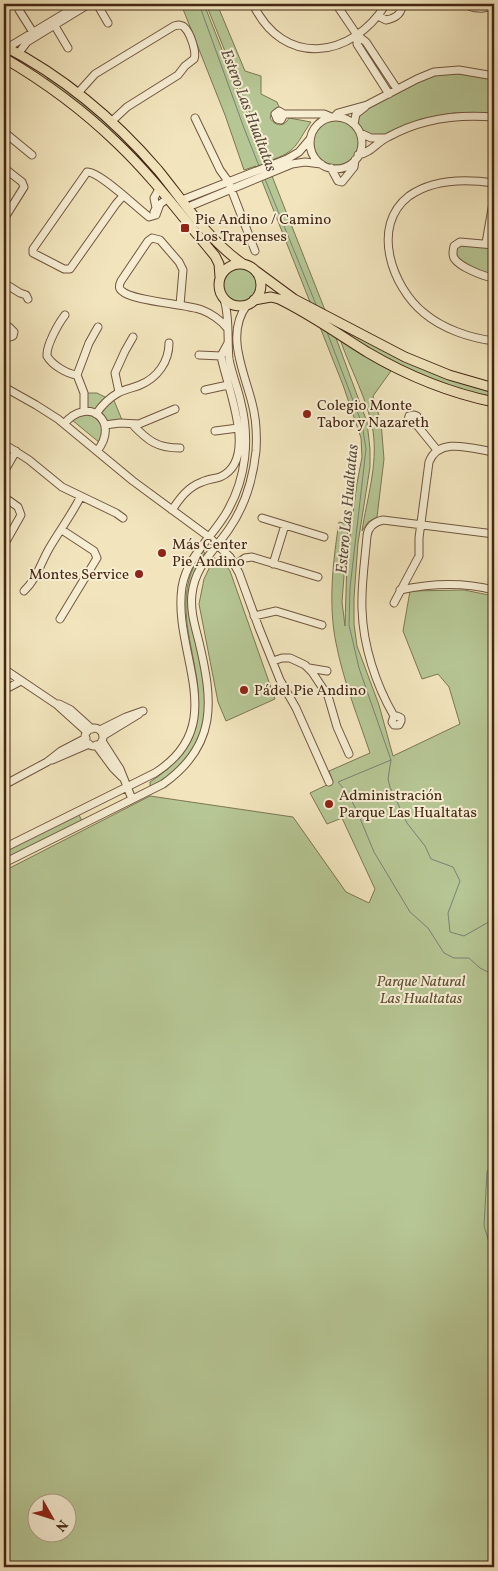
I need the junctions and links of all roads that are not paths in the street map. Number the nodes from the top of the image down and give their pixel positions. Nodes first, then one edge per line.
1 (89, 4) edge
2 (97, 4) edge
3 (252, 4) edge
4 (336, 4) edge
5 (386, 4) edge
6 (402, 4) edge
7 (465, 4) edge
8 (492, 4) edge
9 (76, 6) edge
10 (19, 10) dead end
11 (378, 16) junction
12 (53, 23) junction
13 (108, 23) dead end
14 (34, 35) junction
15 (357, 35) junction
16 (5, 47) edge
17 (68, 48) dead end
18 (18, 54) junction
19 (4, 58) edge
20 (48, 73) junction
21 (494, 76) edge
22 (37, 78) junction
23 (397, 90) junction
24 (77, 94) junction
25 (389, 94) junction
26 (367, 105) junction
27 (284, 114) dead end
28 (310, 115) junction
29 (332, 117) junction
30 (494, 117) edge
31 (195, 118) dead end
32 (111, 122) junction
33 (354, 124) junction
34 (317, 125) junction
35 (4, 132) edge
36 (360, 133) junction
37 (385, 138) junction
38 (310, 139) junction
39 (32, 154) dead end
40 (357, 158) junction
41 (322, 164) junction
42 (276, 167) junction
43 (4, 168) edge
44 (331, 168) junction
45 (494, 172) edge
46 (257, 174) junction
47 (494, 177) edge
48 (228, 181) junction
49 (494, 183) edge
50 (159, 189) junction
51 (232, 190) junction
52 (123, 196) junction
53 (494, 197) edge
54 (167, 199) junction
55 (182, 200) junction
56 (174, 206) junction
57 (188, 208) junction
58 (145, 213) junction
59 (4, 219) edge
60 (486, 243) junction
61 (494, 245) edge
62 (255, 250) dead end
63 (243, 264) junction
64 (256, 271) junction
65 (220, 277) junction
66 (494, 278) edge
67 (4, 283) edge
68 (20, 293) dead end
69 (224, 299) junction
70 (250, 302) junction
71 (180, 304) junction
72 (227, 311) junction
73 (65, 315) dead end
74 (218, 320) junction
75 (98, 327) dead end
76 (4, 328) edge
77 (227, 328) junction
78 (4, 332) edge
79 (133, 337) dead end
80 (494, 341) edge
81 (169, 343) dead end
82 (228, 343) junction
83 (199, 355) dead end
84 (221, 356) junction
85 (77, 375) junction
86 (228, 385) junction
87 (4, 387) edge
88 (494, 388) edge
89 (205, 390) dead end
90 (119, 392) junction
91 (494, 402) edge
92 (175, 409) dead end
93 (84, 411) junction
94 (96, 414) junction
95 (64, 424) junction
96 (132, 424) junction
97 (416, 424) dead end
98 (105, 425) junction
99 (238, 428) junction
100 (215, 431) dead end
101 (4, 444) edge
102 (180, 448) dead end
103 (436, 450) junction
104 (16, 451) junction
105 (97, 451) junction
106 (494, 452) edge
107 (4, 472) edge
108 (81, 496) junction
109 (4, 497) edge
110 (172, 510) junction
111 (123, 518) dead end
112 (262, 518) dead end
113 (285, 525) junction
114 (420, 525) junction
115 (62, 530) junction
116 (494, 534) edge
117 (209, 537) junction
118 (324, 537) dead end
119 (218, 544) junction
120 (4, 545) edge
121 (235, 564) junction
122 (273, 564) junction
123 (318, 577) dead end
124 (400, 590) junction
125 (494, 590) edge
126 (24, 591) dead end
127 (394, 603) dead end
128 (254, 616) junction
129 (60, 619) dead end
130 (322, 625) dead end
131 (272, 662) junction
132 (309, 668) junction
133 (4, 669) edge
134 (21, 680) junction
135 (320, 681) junction
136 (4, 690) edge
137 (394, 716) dead end
138 (94, 737) junction
139 (349, 754) dead end
140 (152, 774) junction
141 (329, 782) dead end
142 (4, 785) edge
143 (126, 786) junction
144 (153, 790) junction
145 (132, 799) junction
146 (4, 848) edge
147 (4, 863) edge

1 - 9 street
2 - 13 street
3 - 15 street
4 - 15 street
5 - 11 street
6 - 11 street
7 - 8 street
9 - 12 street
10 - 14 street
11 - 15 street
12 - 14 street
12 - 17 street
14 - 16 street
14 - 18 street
15 - 23 street
15 - 25 street
16 - 18 main road
18 - 20 main road
19 - 22 main road
20 - 22 main road
20 - 24 main road
21 - 23 street
22 - 50 main road
23 - 25 street
24 - 32 main road
24 - 32 street
25 - 26 street
26 - 29 street
26 - 33 street
27 - 28 street
28 - 29 street
28 - 34 street
29 - 33 street
29 - 34 street
30 - 37 street
31 - 48 street
32 - 55 main road
33 - 36 street
34 - 38 street
35 - 39 street
36 - 37 street
36 - 40 street
37 - 40 street
38 - 41 street
38 - 42 street
40 - 44 street
40 - 44 street
41 - 42 street
41 - 44 street
42 - 46 street
43 - 59 street
45 - 47 street
46 - 48 street
46 - 51 street
48 - 51 street
48 - 55 street
49 - 80 street
50 - 54 main road
50 - 58 street
51 - 57 street
51 - 62 street
52 - 52 street
52 - 58 street
53 - 60 street
54 - 56 main road
54 - 58 street
55 - 57 main road
56 - 57 main road
56 - 65 main road
57 - 63 main road
60 - 61 street
60 - 66 street
63 - 64 main road
63 - 65 main road
64 - 70 main road
64 - 88 main road
65 - 69 main road
67 - 68 street
69 - 70 main road
69 - 72 street
70 - 91 main road
70 - 119 street
71 - 71 street
71 - 74 street
72 - 74 street
72 - 77 street
73 - 85 street
74 - 77 street
75 - 85 street
76 - 78 street
77 - 82 street
79 - 90 street
81 - 90 street
82 - 84 street
82 - 117 street
83 - 84 street
84 - 86 street
85 - 93 street
86 - 89 street
86 - 99 street
87 - 95 street
90 - 94 street
92 - 96 street
93 - 94 street
93 - 95 street
94 - 98 street
95 - 105 street
96 - 98 street
96 - 102 street
97 - 103 street
98 - 105 street
99 - 100 street
99 - 110 street
101 - 104 street
103 - 106 street
103 - 114 street
104 - 107 street
104 - 108 street
105 - 110 street
108 - 111 street
108 - 115 street
109 - 120 street
110 - 117 street
112 - 113 street
113 - 118 street
113 - 122 street
114 - 116 street
114 - 124 street
114 - 137 street
115 - 126 street
115 - 129 street
117 - 119 street
117 - 140 street
119 - 121 street
119 - 144 street
121 - 122 street
121 - 128 street
122 - 123 street
124 - 125 street
124 - 127 street
128 - 130 street
128 - 131 street
131 - 132 street
131 - 141 street
132 - 135 street
132 - 135 street
133 - 134 street
134 - 136 street
134 - 138 street
135 - 139 street
138 - 138 street
138 - 142 street
138 - 143 street
140 - 143 street
140 - 144 street
143 - 145 street
143 - 146 street
144 - 145 street
145 - 147 street

